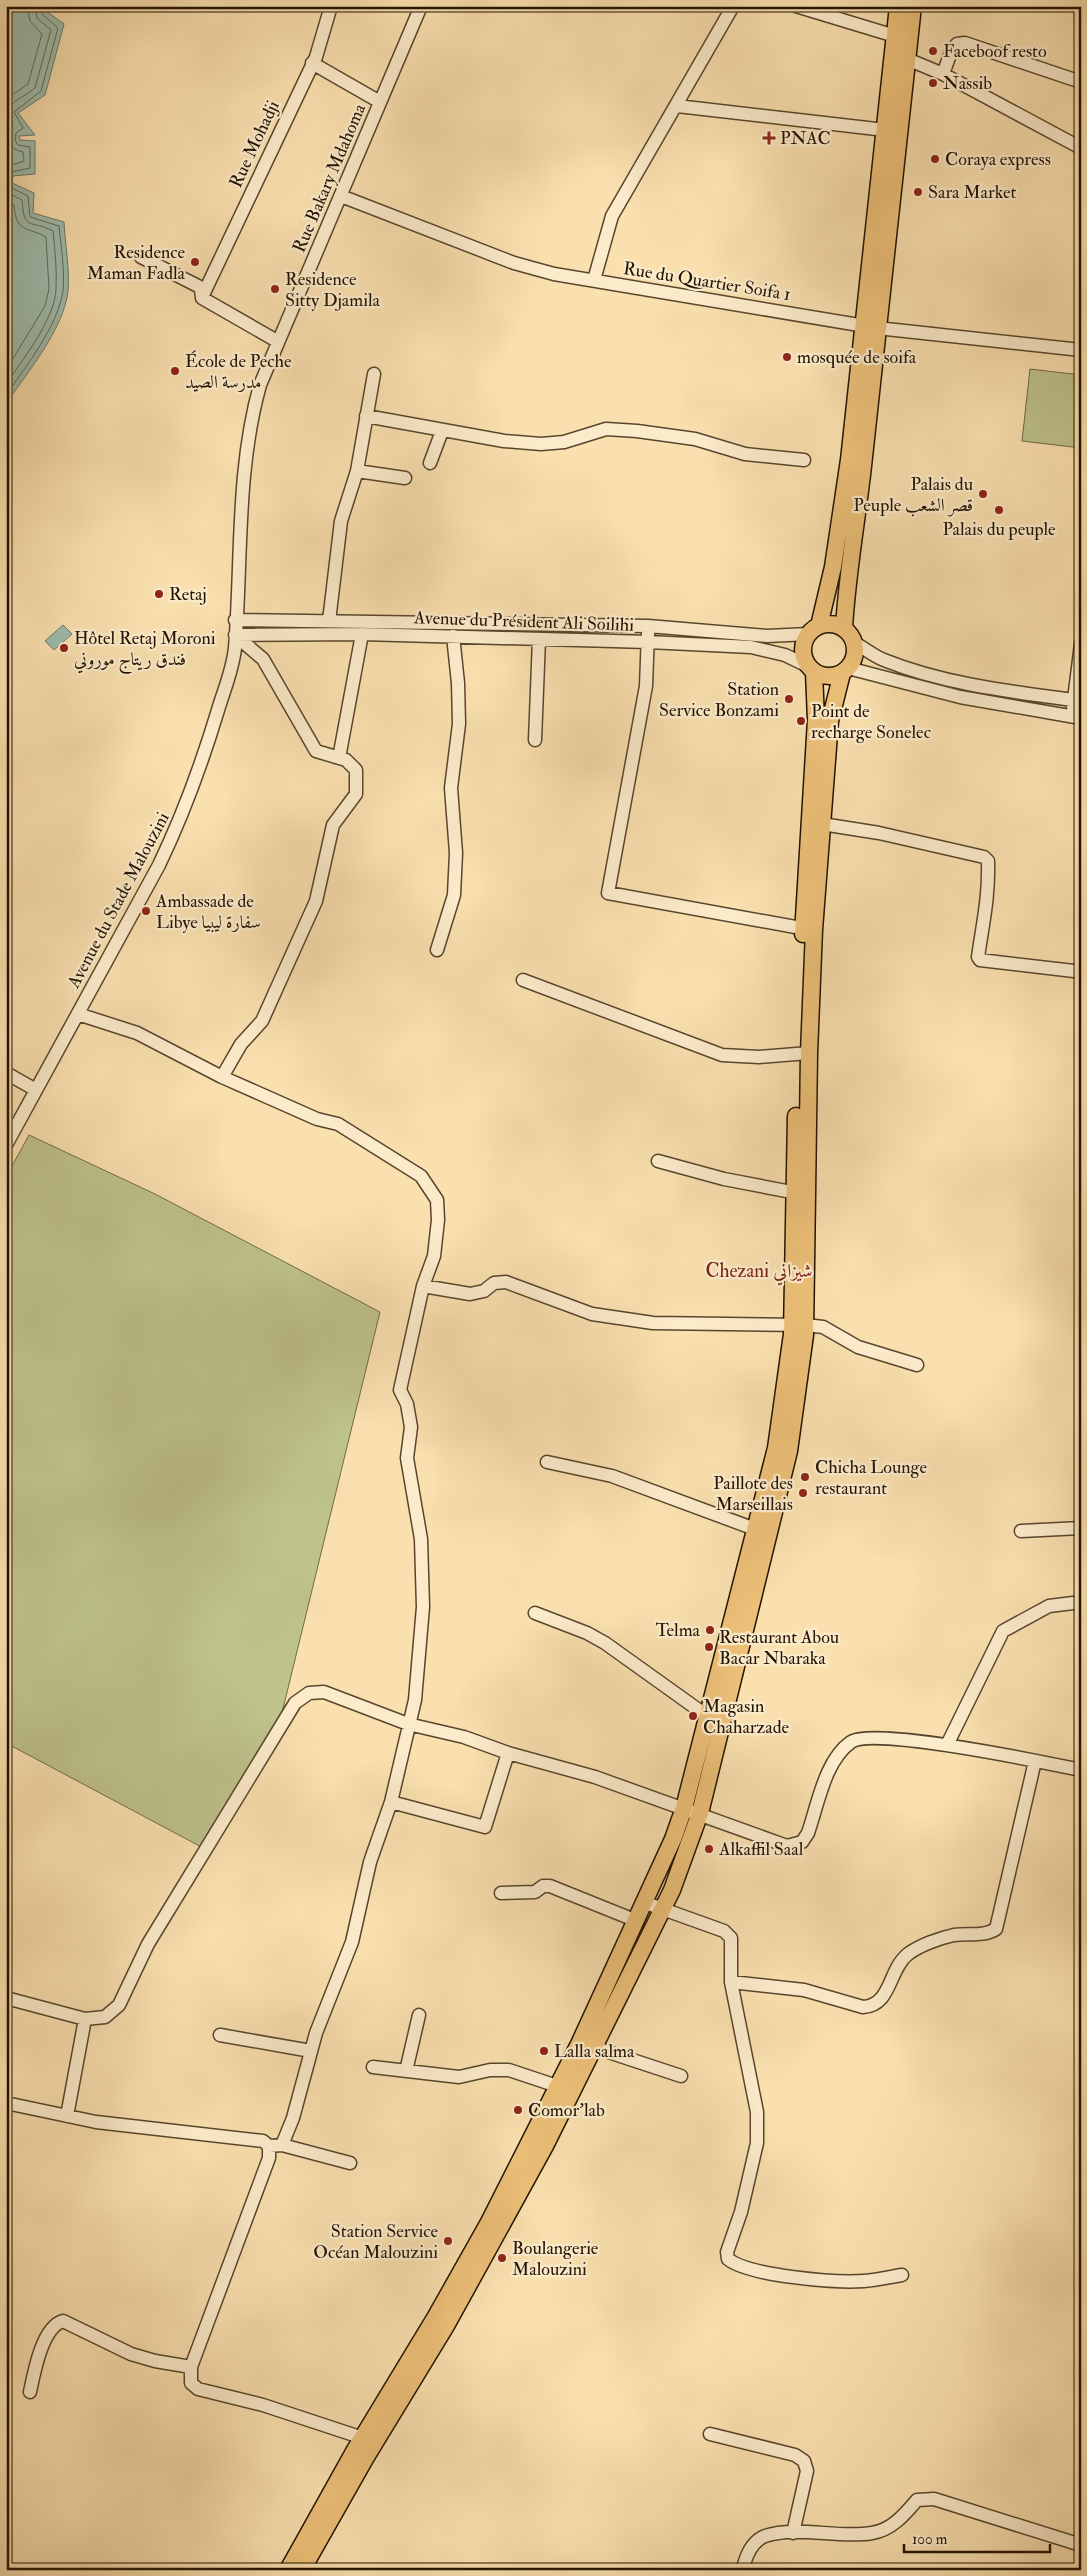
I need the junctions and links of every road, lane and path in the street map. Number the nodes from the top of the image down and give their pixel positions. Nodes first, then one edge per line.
1 (331, 6) edge
2 (422, 6) edge
3 (733, 6) edge
4 (796, 6) edge
5 (898, 6) edge
6 (913, 6) edge
7 (895, 36) junction
8 (907, 59) junction
9 (312, 63) junction
10 (943, 74) junction
11 (1081, 82) edge
12 (380, 102) junction
13 (677, 106) junction
14 (884, 130) junction
15 (1081, 148) edge
16 (341, 196) junction
17 (141, 257) dead end
18 (594, 280) junction
19 (203, 295) junction
20 (870, 326) junction
21 (277, 341) junction
22 (1081, 350) edge
23 (374, 374) dead end
24 (366, 416) junction
25 (442, 430) junction
26 (804, 460) dead end
27 (430, 463) dead end
28 (357, 471) junction
29 (405, 478) dead end
30 (329, 621) junction
31 (648, 626) junction
32 (235, 628) junction
33 (844, 628) junction
34 (814, 630) junction
35 (362, 634) junction
36 (453, 636) junction
37 (539, 639) junction
38 (648, 642) junction
39 (854, 643) junction
40 (1081, 644) edge
41 (811, 669) junction
42 (845, 671) junction
43 (1077, 701) edge
44 (1076, 717) edge
45 (535, 740) dead end
46 (340, 758) junction
47 (822, 824) junction
48 (809, 930) junction
49 (437, 950) dead end
50 (1074, 971) dead end
51 (523, 980) dead end
52 (78, 1014) junction
53 (803, 1054) junction
54 (6, 1073) edge
55 (222, 1077) junction
56 (36, 1090) junction
57 (6, 1145) edge
58 (658, 1161) dead end
59 (800, 1193) junction
60 (423, 1286) junction
61 (798, 1325) junction
62 (917, 1365) dead end
63 (547, 1462) dead end
64 (1081, 1528) edge
65 (761, 1531) junction
66 (1021, 1531) dead end
67 (1081, 1604) edge
68 (535, 1614) dead end
69 (707, 1716) junction
70 (408, 1724) junction
71 (947, 1745) junction
72 (508, 1753) junction
73 (1035, 1760) junction
74 (1081, 1770) edge
75 (391, 1802) junction
76 (684, 1808) junction
77 (700, 1813) junction
78 (501, 1893) dead end
79 (646, 1903) junction
80 (662, 1909) junction
81 (637, 1921) junction
82 (731, 1982) junction
83 (6, 1998) edge
84 (419, 2015) dead end
85 (85, 2019) junction
86 (220, 2035) dead end
87 (587, 2045) junction
88 (311, 2051) junction
89 (373, 2067) dead end
90 (406, 2071) junction
91 (681, 2076) dead end
92 (557, 2086) junction
93 (6, 2104) edge
94 (67, 2116) junction
95 (282, 2145) junction
96 (269, 2146) junction
97 (350, 2163) dead end
98 (902, 2275) dead end
99 (191, 2367) junction
100 (30, 2392) dead end
101 (710, 2434) dead end
102 (363, 2438) junction
103 (793, 2533) junction
104 (1081, 2545) edge
105 (288, 2570) edge
106 (302, 2570) edge
107 (742, 2570) edge

1 - 9 street, Rue Mohadji
2 - 12 street, Rue Bakary Mdahoma
3 - 13 street
4 - 7 street
5 - 7 main road
6 - 8 main road
7 - 14 main road
8 - 10 street
8 - 20 main road
9 - 12 street
9 - 19 street, Rue Mohadji
10 - 11 street
10 - 15 street
12 - 16 street, Rue Bakary Mdahoma
13 - 14 street
13 - 18 street
14 - 20 main road
16 - 18 street, Rue du Quartier Soifa 1
16 - 21 street, Rue Bakary Mdahoma
17 - 19 street
18 - 20 street, Rue du Quartier Soifa 1
19 - 21 street
20 - 22 street, Rue du Quartier Soifa 1
20 - 33 main road
20 - 34 main road
21 - 32 street, Rue Bakary Mdahoma
23 - 24 street
24 - 25 street
24 - 28 street
25 - 26 street
25 - 27 street
28 - 29 street
28 - 30 street
30 - 31 street, Avenue du Président Ali Soilihi
30 - 32 street, Avenue du Président Ali Soilihi
31 - 34 street, Avenue du Président Ali Soilihi
31 - 38 street
32 - 35 street, Avenue du Président Ali Soilihi
32 - 46 street
32 - 52 street, Avenue du Stade Malouzini
33 - 34 main road
33 - 39 main road
34 - 41 main road
35 - 36 street, Avenue du Président Ali Soilihi
35 - 46 street
36 - 37 street, Avenue du Président Ali Soilihi
36 - 49 street
37 - 38 street, Avenue du Président Ali Soilihi
37 - 45 street
38 - 41 street, Avenue du Président Ali Soilihi
38 - 48 street
39 - 42 main road
39 - 43 street
40 - 43 street
41 - 42 main road
41 - 48 main road
42 - 44 street
42 - 47 main road
43 - 44 street
46 - 55 street
47 - 48 main road
47 - 50 street
48 - 53 main road
51 - 53 street
52 - 55 street
52 - 56 street, Avenue du Stade Malouzini
53 - 59 main road
54 - 56 street
55 - 60 street
56 - 57 street, Avenue du Stade Malouzini
58 - 59 street
59 - 61 main road
60 - 61 street
60 - 70 street
61 - 62 street
61 - 65 main road
63 - 65 street
64 - 66 street
65 - 69 main road
65 - 77 main road
67 - 71 street
68 - 69 street
69 - 76 main road
70 - 72 street
70 - 75 street
70 - 85 street
71 - 73 street
71 - 77 street
72 - 75 street
72 - 76 street
73 - 74 street
73 - 82 street
75 - 88 street
76 - 77 street
76 - 79 main road
77 - 80 main road
78 - 81 street
79 - 80 street
79 - 81 main road
80 - 82 street
80 - 87 main road
81 - 87 main road
82 - 98 street
83 - 85 street
84 - 90 street
85 - 94 street
86 - 88 street
87 - 91 street
87 - 92 main road
87 - 106 main road
88 - 95 street
89 - 90 street
90 - 92 street
92 - 102 main road
93 - 94 street
94 - 96 street
95 - 96 street
95 - 97 street
96 - 99 street
99 - 100 street
99 - 102 street
101 - 103 street
102 - 105 main road
103 - 104 street
103 - 107 street

